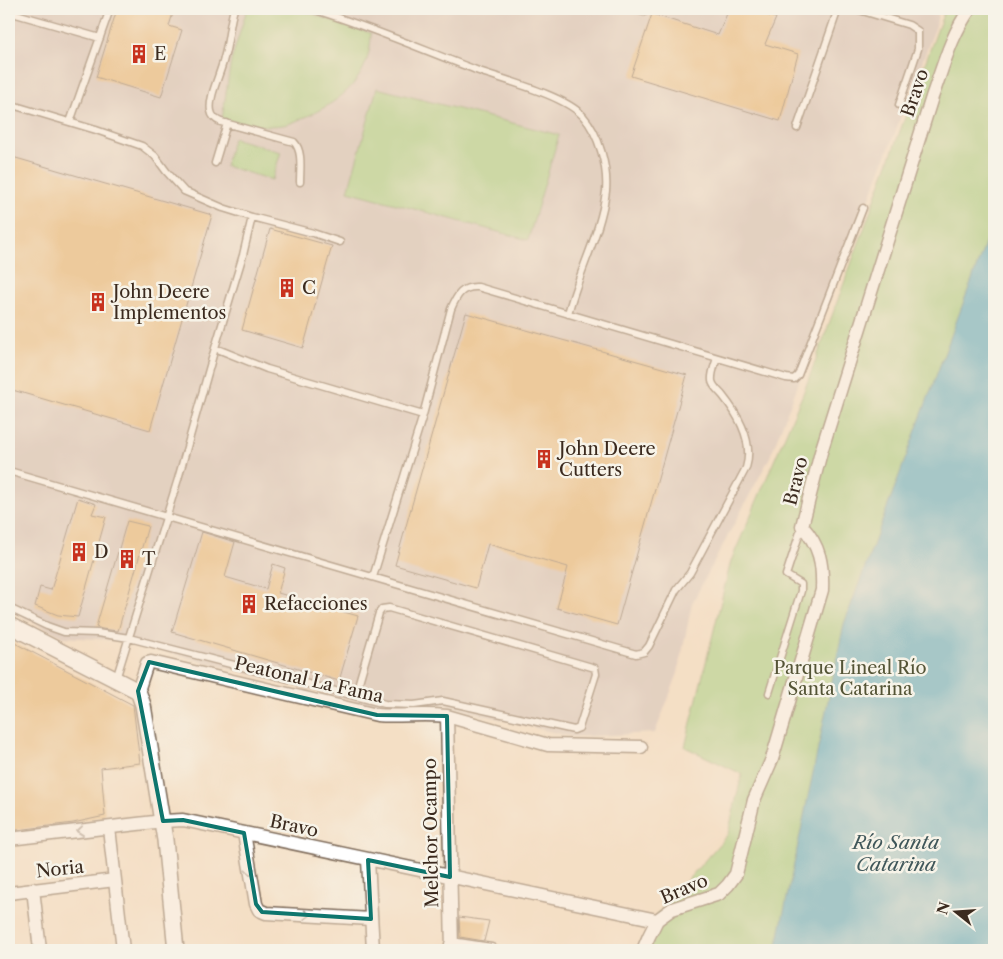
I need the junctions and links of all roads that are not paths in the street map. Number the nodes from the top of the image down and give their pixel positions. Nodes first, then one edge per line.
1 (110, 9) edge
2 (234, 9) edge
3 (312, 9) edge
4 (633, 9) edge
5 (838, 9) edge
6 (856, 9) edge
7 (965, 9) edge
8 (970, 9) edge
9 (9, 12) edge
10 (644, 12) dead end
11 (961, 21) junction
12 (100, 38) junction
13 (9, 104) edge
14 (899, 105) dead end
15 (70, 122) junction
16 (227, 123) junction
17 (796, 128) dead end
18 (215, 163) dead end
19 (300, 182) dead end
20 (863, 208) dead end
21 (252, 217) junction
22 (340, 242) dead end
23 (568, 314) junction
24 (214, 348) junction
25 (717, 358) junction
26 (423, 415) junction
27 (9, 470) edge
28 (166, 517) junction
29 (802, 526) junction
30 (373, 578) junction
31 (9, 608) edge
32 (9, 625) edge
33 (129, 638) junction
34 (116, 679) junction
35 (138, 691) junction
36 (770, 693) dead end
37 (356, 696) junction
38 (446, 716) junction
39 (641, 747) dead end
40 (163, 820) junction
41 (109, 828) junction
42 (244, 833) junction
43 (9, 839) edge
44 (368, 860) junction
45 (450, 877) junction
46 (115, 880) junction
47 (33, 889) junction
48 (9, 892) edge
49 (371, 919) junction
50 (657, 920) junction
51 (452, 947) edge
52 (40, 950) edge
53 (123, 950) edge
54 (176, 950) edge
55 (373, 950) edge
56 (491, 950) edge
57 (643, 950) edge

1 - 12 lane
2 - 16 lane
3 - 23 lane
4 - 10 lane
5 - 17 lane
6 - 14 lane
7 - 11 street
8 - 11 street, Bravo
9 - 12 lane
11 - 29 street, Bravo
12 - 15 lane
13 - 15 lane
15 - 21 lane
16 - 18 lane
16 - 19 lane
20 - 25 lane
21 - 22 lane
21 - 24 lane
23 - 25 lane
23 - 26 lane
24 - 26 lane
24 - 28 lane
25 - 30 lane
26 - 30 lane
27 - 28 lane
28 - 30 lane
28 - 33 lane
29 - 36 lane
29 - 50 street, Bravo
31 - 33 lane
32 - 34 street
33 - 34 lane
33 - 37 lane
34 - 35 street
35 - 38 street, Peatonal La Fama
35 - 40 street
37 - 37 lane
38 - 39 street, Peatonal La Fama
38 - 45 street, Melchor Ocampo
40 - 41 street, Bravo
40 - 42 street, Bravo
40 - 54 street
41 -> 43 street, Bravo
41 - 46 street
42 - 44 street, Bravo
42 -> 49 street
44 - 45 street, Bravo
44 - 49 street
45 - 50 street, Bravo
45 - 51 street, Melchor Ocampo
46 - 47 street, Noria
46 - 53 street
47 - 48 street, Noria
47 - 52 street
49 - 55 street
50 - 57 street, Bravo
51 - 56 street

